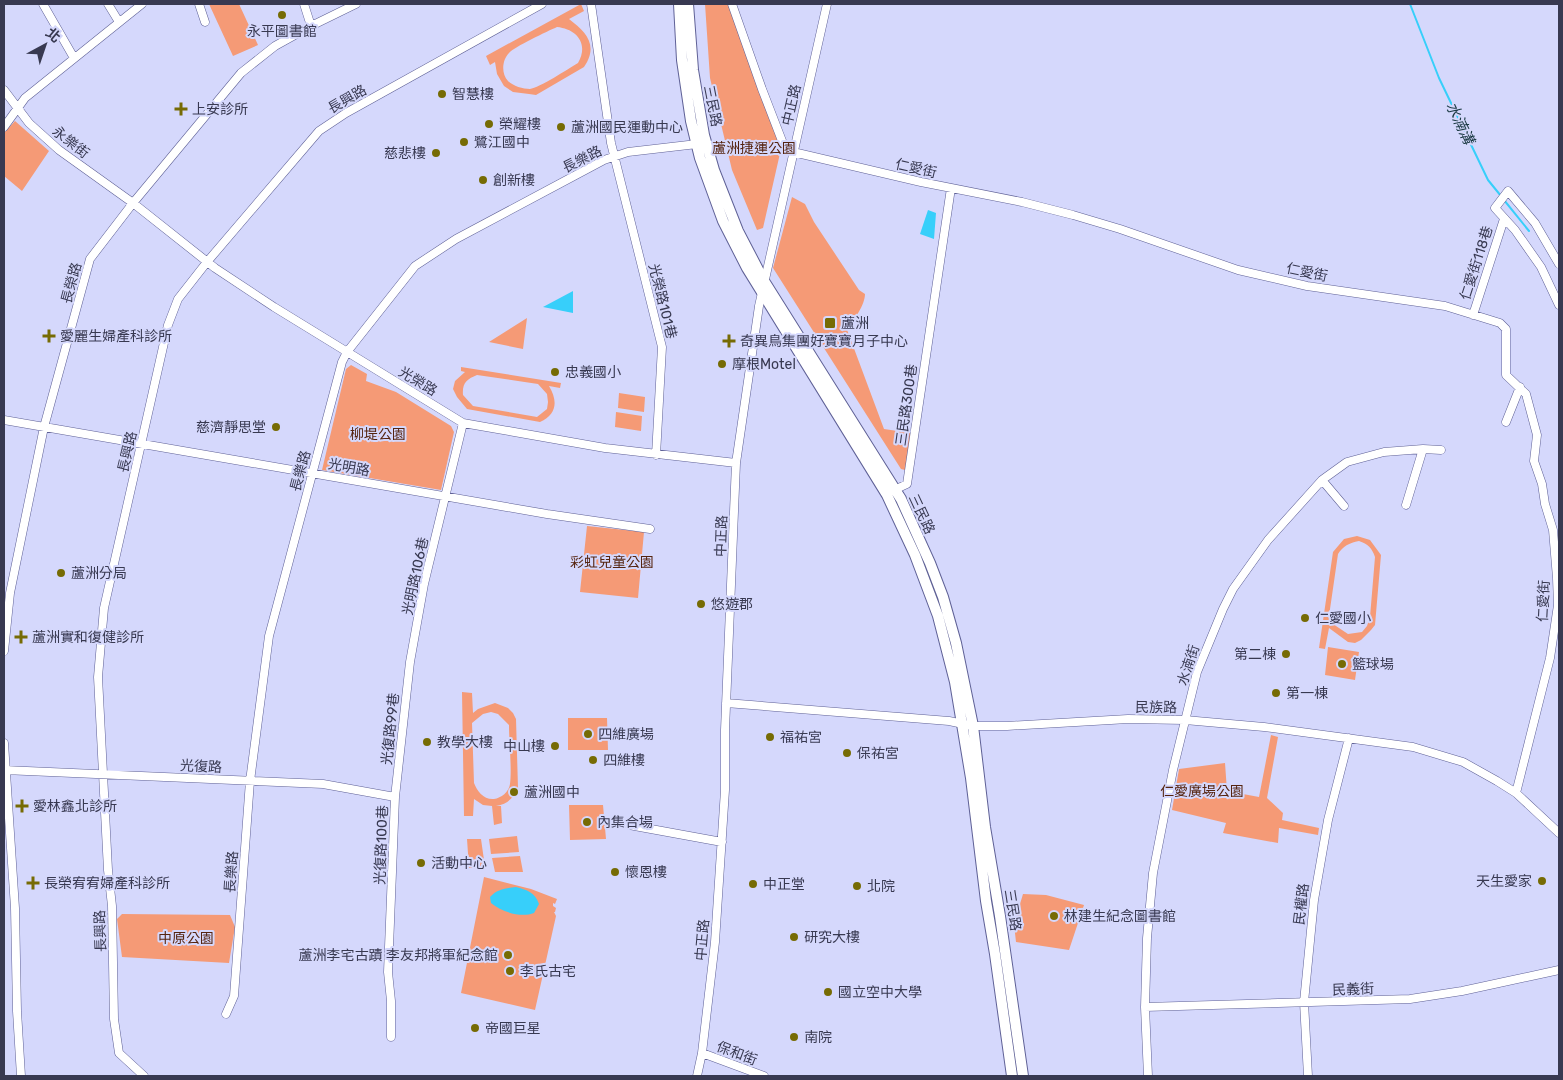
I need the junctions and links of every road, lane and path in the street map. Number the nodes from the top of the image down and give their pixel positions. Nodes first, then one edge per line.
1 (43, 4) edge
2 (108, 4) edge
3 (142, 4) edge
4 (200, 4) edge
5 (304, 4) edge
6 (356, 4) edge
7 (524, 4) edge
8 (542, 4) edge
9 (591, 4) edge
10 (679, 4) edge
11 (688, 4) edge
12 (732, 4) edge
13 (827, 4) edge
14 (527, 12) junction
15 (119, 22) junction
16 (206, 22) dead end
17 (311, 26) junction
18 (74, 58) junction
19 (4, 90) edge
20 (17, 108) junction
21 (4, 127) edge
22 (697, 144) junction
23 (793, 152) junction
24 (614, 157) junction
25 (951, 188) junction
26 (133, 203) junction
27 (1504, 219) junction
28 (207, 262) junction
29 (1559, 264) edge
30 (764, 281) junction
31 (761, 292) junction
32 (1559, 305) edge
33 (1473, 316) junction
34 (347, 352) junction
35 (1520, 387) junction
36 (4, 420) edge
37 (1506, 422) dead end
38 (463, 423) junction
39 (44, 427) junction
40 (142, 444) junction
41 (1423, 449) junction
42 (1441, 450) dead end
43 (656, 455) junction
44 (736, 463) junction
45 (312, 473) junction
46 (1322, 480) junction
47 (891, 492) junction
48 (446, 496) junction
49 (1406, 505) dead end
50 (1344, 506) dead end
51 (650, 529) dead end
52 (4, 651) edge
53 (410, 662) joint
54 (726, 703) junction
55 (1185, 720) junction
56 (961, 723) junction
57 (973, 726) junction
58 (1349, 738) junction
59 (4, 743) edge
60 (4, 770) edge
61 (104, 774) junction
62 (250, 781) junction
63 (1516, 794) junction
64 (395, 797) junction
65 (629, 826) dead end
66 (1559, 833) edge
67 (722, 842) junction
68 (1559, 970) edge
69 (1304, 1002) junction
70 (1145, 1007) junction
71 (226, 1014) dead end
72 (391, 1037) dead end
73 (702, 1053) junction
74 (21, 1076) edge
75 (144, 1076) edge
76 (697, 1076) edge
77 (764, 1076) edge
78 (1012, 1076) edge
79 (1023, 1076) edge
80 (1148, 1076) edge
81 (1308, 1076) edge

1 - 18 street
2 - 15 street
3 - 15 street
4 - 16 street
5 - 17 street
6 - 17 street, 長榮路
7 - 14 street
8 - 14 street, 長興路
9 - 24 street, 光榮路101巷
10 - 22 main road, 三民路
11 - 30 main road, 三民路
12 - 23 street
13 - 23 street, 中正路
14 - 28 street, 長興路
15 - 18 street
17 - 26 street, 長榮路
18 - 20 street
19 - 20 street, 永樂街
20 - 21 street
20 - 26 street, 永樂街
22 - 24 street, 長樂路
22 - 31 main road, 三民路
23 - 25 street, 仁愛街
23 - 30 street, 中正路
24 - 34 street, 長樂路
24 - 43 street, 光榮路101巷
25 - 33 street, 仁愛街
25 - 47 street, 三民路300巷
26 - 28 street, 光榮路
26 - 39 street, 長榮路
27 - 29 street
27 - 32 street
27 - 33 street, 仁愛街118巷
28 - 34 street, 光榮路
28 - 40 street, 長興路
30 - 31 street, 中正路
30 - 47 main road, 三民路
31 - 44 street, 中正路
31 - 47 main road, 三民路
33 - 35 street, 仁愛街
34 - 38 street, 光榮路
34 - 45 street, 長樂路
35 - 37 street
35 - 63 street, 仁愛街
36 - 39 street, 光明路
38 - 43 street, 光榮路
38 - 48 street, 光明路106巷
39 - 40 street, 光明路
39 - 52 street, 長榮路
40 - 45 street, 光明路
40 - 61 street, 長興路
41 - 42 street, 水湳街
41 - 46 street, 水湳街
41 - 49 street
43 - 44 street, 光榮路
44 - 54 street, 中正路
45 - 48 street, 光明路
45 - 62 street, 長樂路
46 - 50 street
46 - 55 street, 水湳街
47 - 56 main road, 三民路
47 - 57 main road, 三民路
48 - 51 street, 光明路
48 - 53 street, 光明路106巷
53 - 64 street, 光復路99巷
54 - 56 street, 民族路
54 - 67 street, 中正路
55 - 57 street, 民族路
55 - 58 street, 民族路
55 - 70 street, 水湳街
56 - 57 street, 民族路
56 - 78 main road, 三民路
57 - 79 main road, 三民路
58 - 63 street, 民族路
58 - 69 street, 民權路
59 - 60 street
60 - 61 street, 光復路
60 - 74 street
61 - 62 street, 光復路
61 - 75 street, 長興路
62 - 64 street, 光復路
62 - 71 street, 長樂路
63 - 66 street, 民族路
64 - 72 street, 光復路100巷
65 - 67 street
67 - 73 street, 中正路
68 - 69 street, 民義街
69 - 70 street, 民義街
69 - 81 street, 民權路
70 - 80 street, 水湳街
73 - 76 street, 中正路
73 - 77 street, 保和街

